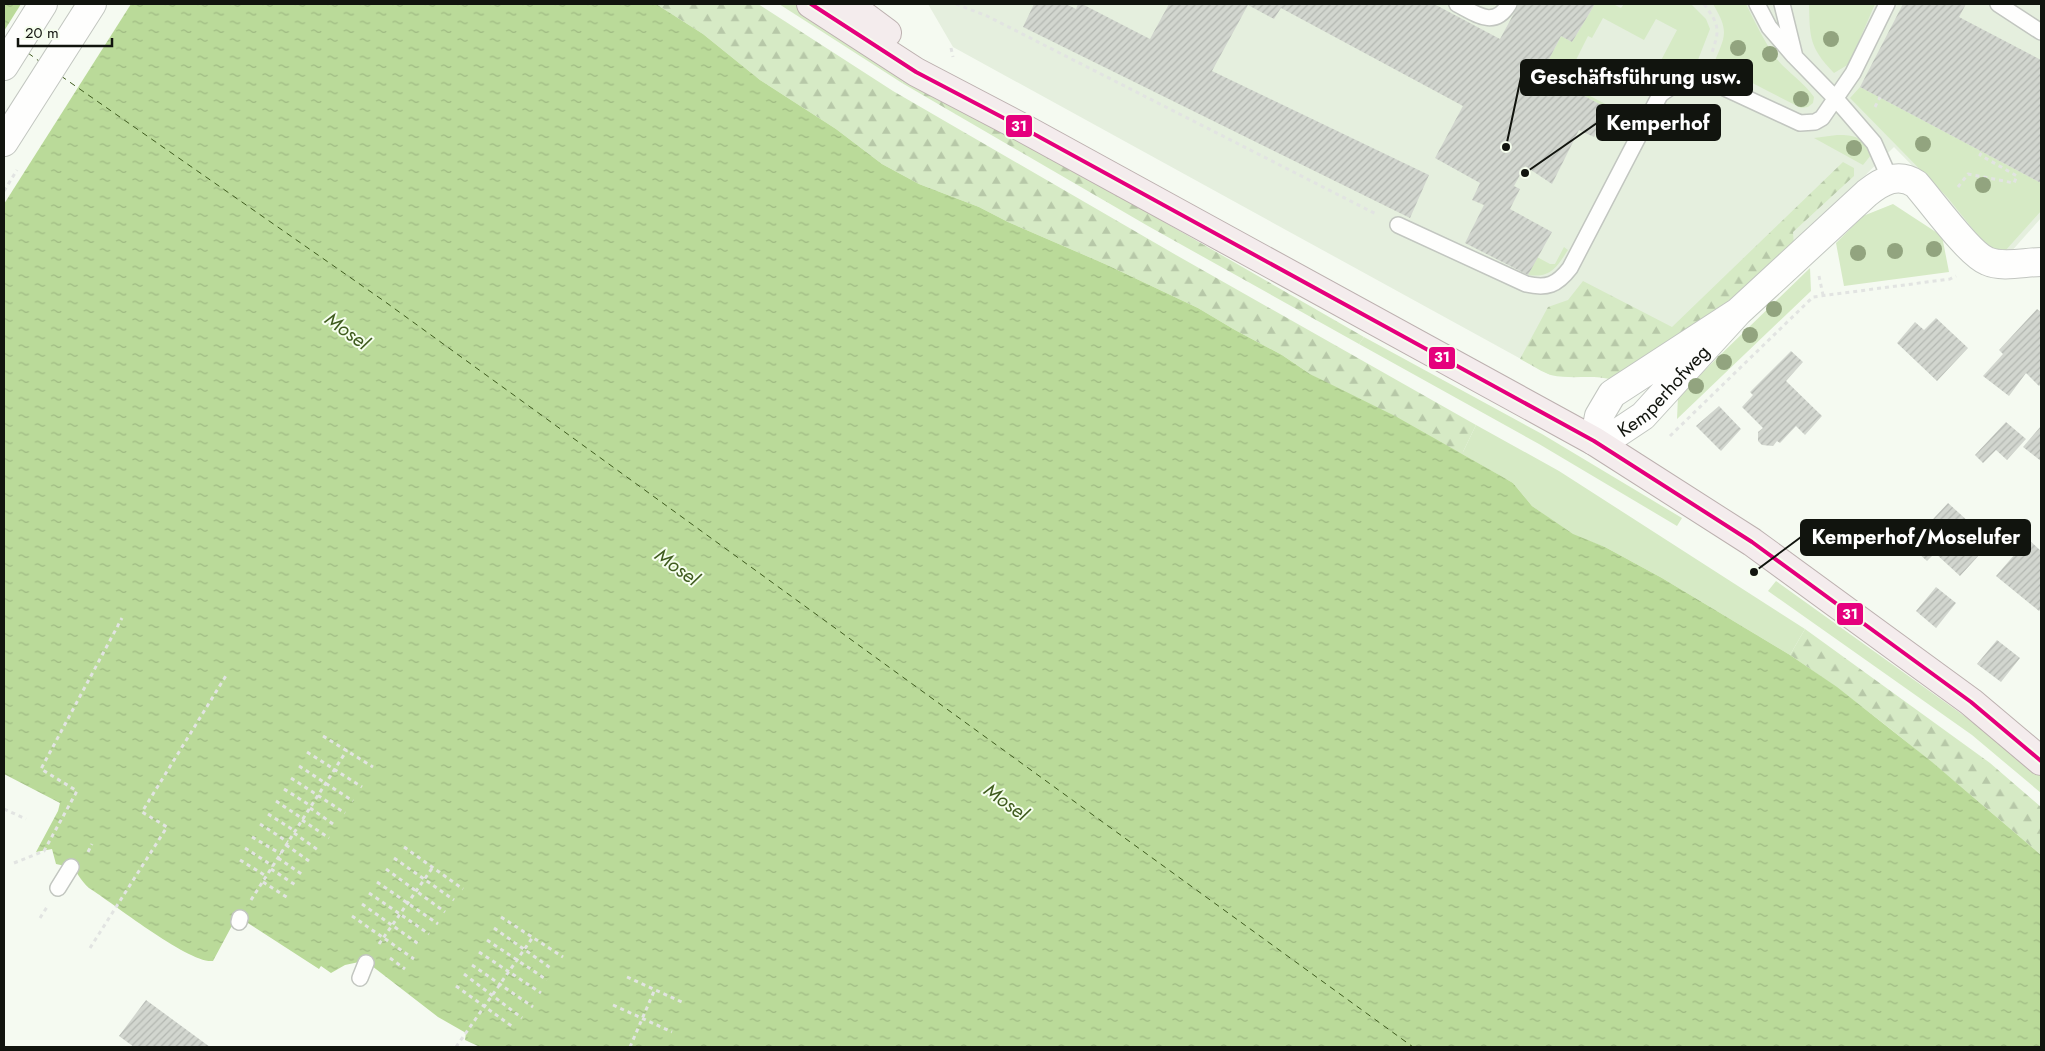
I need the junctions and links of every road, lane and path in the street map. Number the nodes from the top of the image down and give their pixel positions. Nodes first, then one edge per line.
1 (44, 4) edge
2 (92, 4) edge
3 (811, 4) edge
4 (848, 4) edge
5 (956, 4) edge
6 (1457, 4) edge
7 (1509, 4) edge
8 (1704, 4) edge
9 (1757, 4) edge
10 (1782, 4) edge
11 (1887, 4) edge
12 (1998, 4) edge
13 (2041, 32) edge
14 (951, 48) dead end
15 (1795, 57) junction
16 (953, 59) dead end
17 (4, 66) edge
18 (1703, 78) junction
19 (1880, 97) dead end
20 (1836, 99) junction
21 (1872, 112) dead end
22 (1022, 128) junction
23 (4, 142) edge
24 (1982, 152) dead end
25 (1890, 179) junction
26 (1937, 208) junction
27 (1398, 224) joint
28 (1979, 256) junction
29 (2041, 262) edge
30 (1738, 312) junction
31 (1670, 436) dead end
32 (1594, 441) junction
33 (122, 618) dead end
34 (227, 674) dead end
35 (323, 736) dead end
36 (346, 750) junction
37 (307, 752) dead end
38 (2041, 761) edge
39 (299, 766) dead end
40 (373, 766) dead end
41 (335, 769) junction
42 (291, 778) dead end
43 (326, 783) junction
44 (362, 787) dead end
45 (284, 789) dead end
46 (318, 796) junction
47 (276, 801) dead end
48 (353, 801) dead end
49 (310, 807) junction
50 (4, 809) edge
51 (344, 813) dead end
52 (268, 814) dead end
53 (26, 819) dead end
54 (302, 820) junction
55 (260, 824) dead end
56 (336, 826) dead end
57 (294, 832) junction
58 (252, 837) dead end
59 (329, 838) dead end
60 (287, 844) junction
61 (404, 847) dead end
62 (246, 848) dead end
63 (318, 850) dead end
64 (281, 854) junction
65 (278, 858) junction
66 (394, 858) dead end
67 (240, 860) dead end
68 (312, 862) dead end
69 (14, 863) dead end
70 (71, 867) dead end
71 (272, 867) junction
72 (433, 867) junction
73 (386, 869) dead end
74 (303, 875) dead end
75 (266, 876) junction
76 (424, 879) junction
77 (263, 882) junction
78 (377, 882) dead end
79 (298, 886) dead end
80 (58, 888) dead end
81 (463, 889) dead end
82 (416, 891) junction
83 (369, 893) dead end
84 (288, 898) dead end
85 (454, 900) dead end
86 (408, 903) junction
87 (362, 904) dead end
88 (445, 912) dead end
89 (400, 914) junction
90 (352, 916) dead end
91 (501, 917) dead end
92 (239, 920) dead end
93 (438, 924) dead end
94 (392, 925) junction
95 (494, 928) dead end
96 (429, 934) dead end
97 (383, 937) junction
98 (533, 937) junction
99 (487, 940) dead end
100 (420, 945) dead end
101 (90, 948) dead end
102 (524, 950) junction
103 (479, 952) dead end
104 (563, 957) dead end
105 (414, 958) dead end
106 (517, 960) junction
107 (366, 963) joint
108 (472, 965) dead end
109 (552, 970) dead end
110 (509, 972) junction
111 (464, 974) dead end
112 (627, 976) dead end
113 (360, 978) dead end
114 (547, 980) dead end
115 (500, 984) junction
116 (456, 986) dead end
117 (655, 989) junction
118 (541, 993) dead end
119 (492, 996) junction
120 (684, 1003) dead end
121 (614, 1005) dead end
122 (532, 1006) dead end
123 (484, 1007) junction
124 (522, 1018) dead end
125 (643, 1019) junction
126 (513, 1027) dead end
127 (672, 1032) dead end
128 (456, 1047) edge
129 (630, 1047) edge

1 - 17 street
2 - 23 street
3 - 22 main road
4 - 22 main road
5 - 27 path
6 - 7 lane
8 - 18 path
9 - 15 lane
10 - 15 lane
11 - 20 lane
12 - 13 lane
14 - 16 path
15 - 20 lane
18 - 20 lane
18 - 27 lane
19 - 21 path
20 - 25 lane
22 - 32 main road
24 - 26 path
25 - 26 street
25 - 30 street, Kemperhofweg
26 - 28 street
28 - 29 street
28 - 31 path
30 - 32 street, Kemperhofweg
30 - 32 street, Kemperhofweg
32 - 38 main road
33 - 69 path
34 - 101 path
35 - 36 path
36 - 40 path
36 - 41 path
37 - 41 path
39 - 43 path
41 - 43 path
41 - 44 path
42 - 46 path
43 - 46 path
43 - 48 path
45 - 49 path
46 - 49 path
46 - 51 path
47 - 54 path
49 - 54 path
49 - 56 path
50 - 53 path
52 - 57 path
54 - 57 path
54 - 59 path
55 - 60 path
57 - 60 path
57 - 63 path
58 - 64 path
60 - 64 path
60 - 68 path
61 - 72 path
62 - 71 path
64 - 65 path
65 - 71 path
65 - 74 path
66 - 76 path
67 - 75 path
70 - 80 lane
71 - 75 path
71 - 79 path
72 - 76 path
72 - 81 path
73 - 82 path
75 - 77 path
76 - 82 path
76 - 85 path
77 - 84 path
77 - 92 path
78 - 86 path
82 - 86 path
82 - 88 path
83 - 89 path
86 - 89 path
86 - 93 path
87 - 94 path
89 - 94 path
89 - 96 path
90 - 97 path
91 - 98 path
94 - 97 path
94 - 100 path
95 - 102 path
97 - 105 path
97 - 107 path
98 - 102 path
98 - 104 path
99 - 106 path
102 - 106 path
102 - 109 path
103 - 110 path
106 - 110 path
106 - 114 path
107 - 113 lane
108 - 115 path
110 - 115 path
110 - 118 path
111 - 119 path
112 - 117 path
115 - 119 path
115 - 122 path
116 - 123 path
117 - 120 path
117 - 125 path
119 - 123 path
119 - 124 path
121 - 125 path
123 - 126 path
123 - 128 path
125 - 127 path
125 - 129 path

